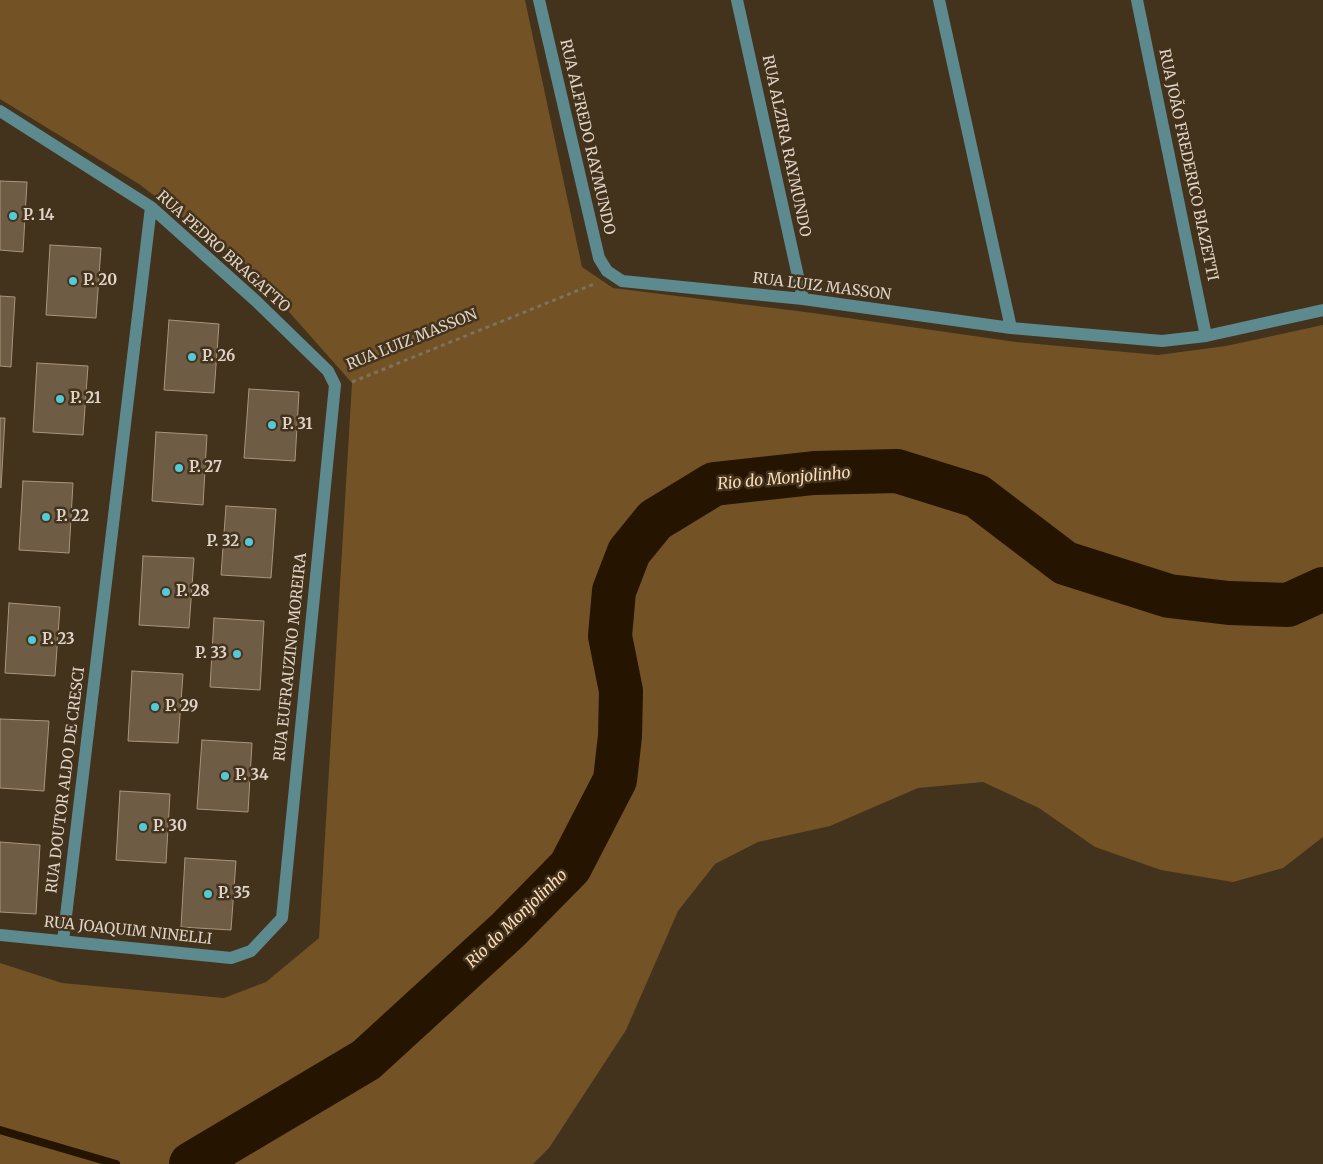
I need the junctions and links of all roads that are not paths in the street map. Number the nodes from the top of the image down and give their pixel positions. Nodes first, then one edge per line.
1 (539, 0) edge
2 (737, 0) edge
3 (939, 0) edge
4 (1137, 0) edge
5 (0, 111) edge
6 (151, 207) junction
7 (613, 276) joint
8 (803, 299) junction
9 (1323, 310) edge
10 (1011, 328) junction
11 (1206, 336) junction
12 (335, 385) joint
13 (0, 935) edge
14 (64, 940) junction
15 (251, 950) joint

1 - 7 street, RUA ALFREDO RAYMUNDO
2 - 8 street, RUA ALZIRA RAYMUNDO
3 - 10 street
4 - 11 street, RUA JOÃO FREDERICO BIAZETTI
5 - 6 street, RUA PEDRO BRAGATTO
6 - 12 street, RUA PEDRO BRAGATTO
6 - 14 street, RUA DOUTOR ALDO DE CRESCI
7 - 8 street, RUA LUIZ MASSON
8 - 10 street, RUA LUIZ MASSON
9 - 11 street, RUA LUIZ MASSON
10 - 11 street, RUA LUIZ MASSON
12 - 15 street, RUA EUFRAUZINO MOREIRA
13 - 14 street, RUA JOAQUIM NINELLI
14 - 15 street, RUA JOAQUIM NINELLI

